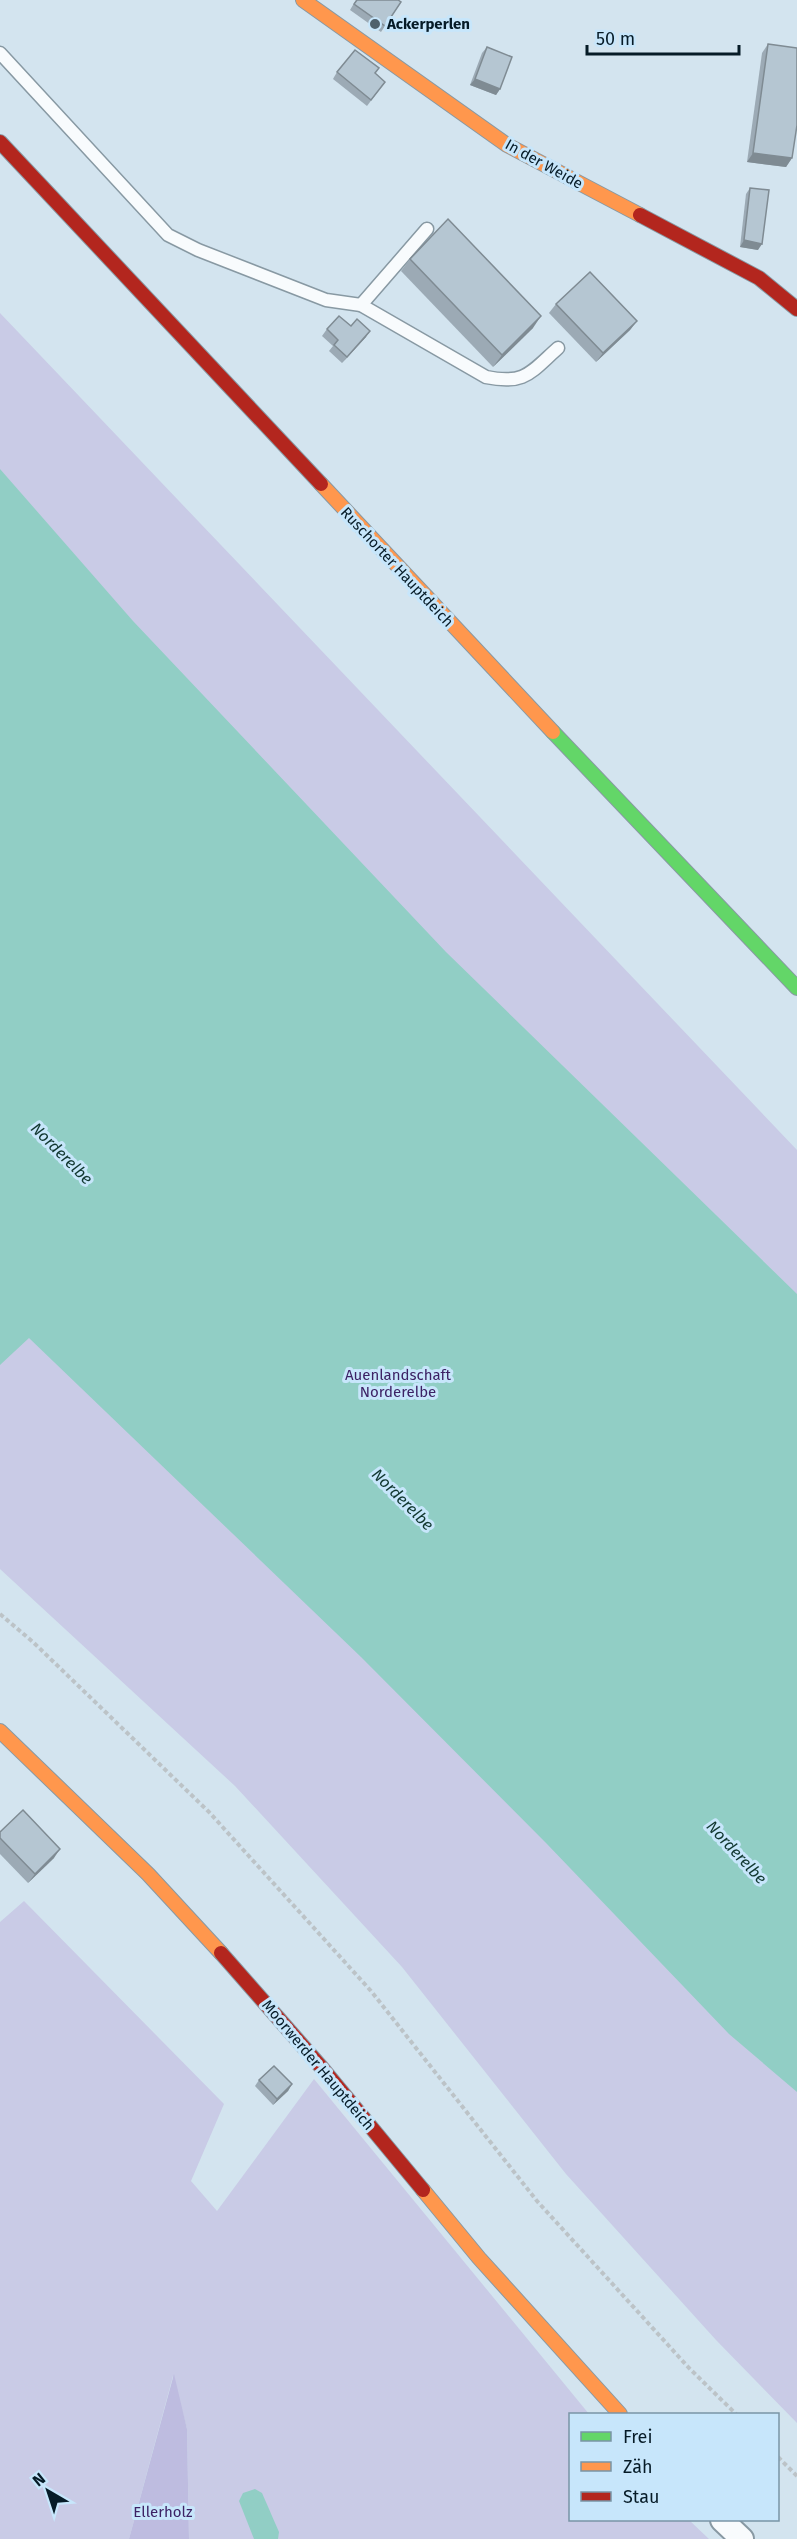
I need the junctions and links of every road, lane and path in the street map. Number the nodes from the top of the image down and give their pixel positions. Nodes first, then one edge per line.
1 (303, 0) edge
2 (0, 53) edge
3 (0, 142) edge
4 (427, 229) dead end
5 (361, 305) junction
6 (797, 309) edge
7 (558, 348) dead end
8 (797, 988) edge
9 (0, 1614) edge
10 (0, 1731) edge
11 (618, 2413) edge
12 (734, 2413) edge
13 (779, 2459) edge
14 (797, 2476) edge
15 (723, 2521) edge
16 (742, 2539) edge

1 - 6 street, In der Weide
2 - 5 lane
3 - 8 street, Ruschorter Hauptdeich
4 - 5 lane
5 - 7 lane
9 - 12 path
10 - 11 street, Moorwerder Hauptdeich
13 - 14 path
15 - 16 street

